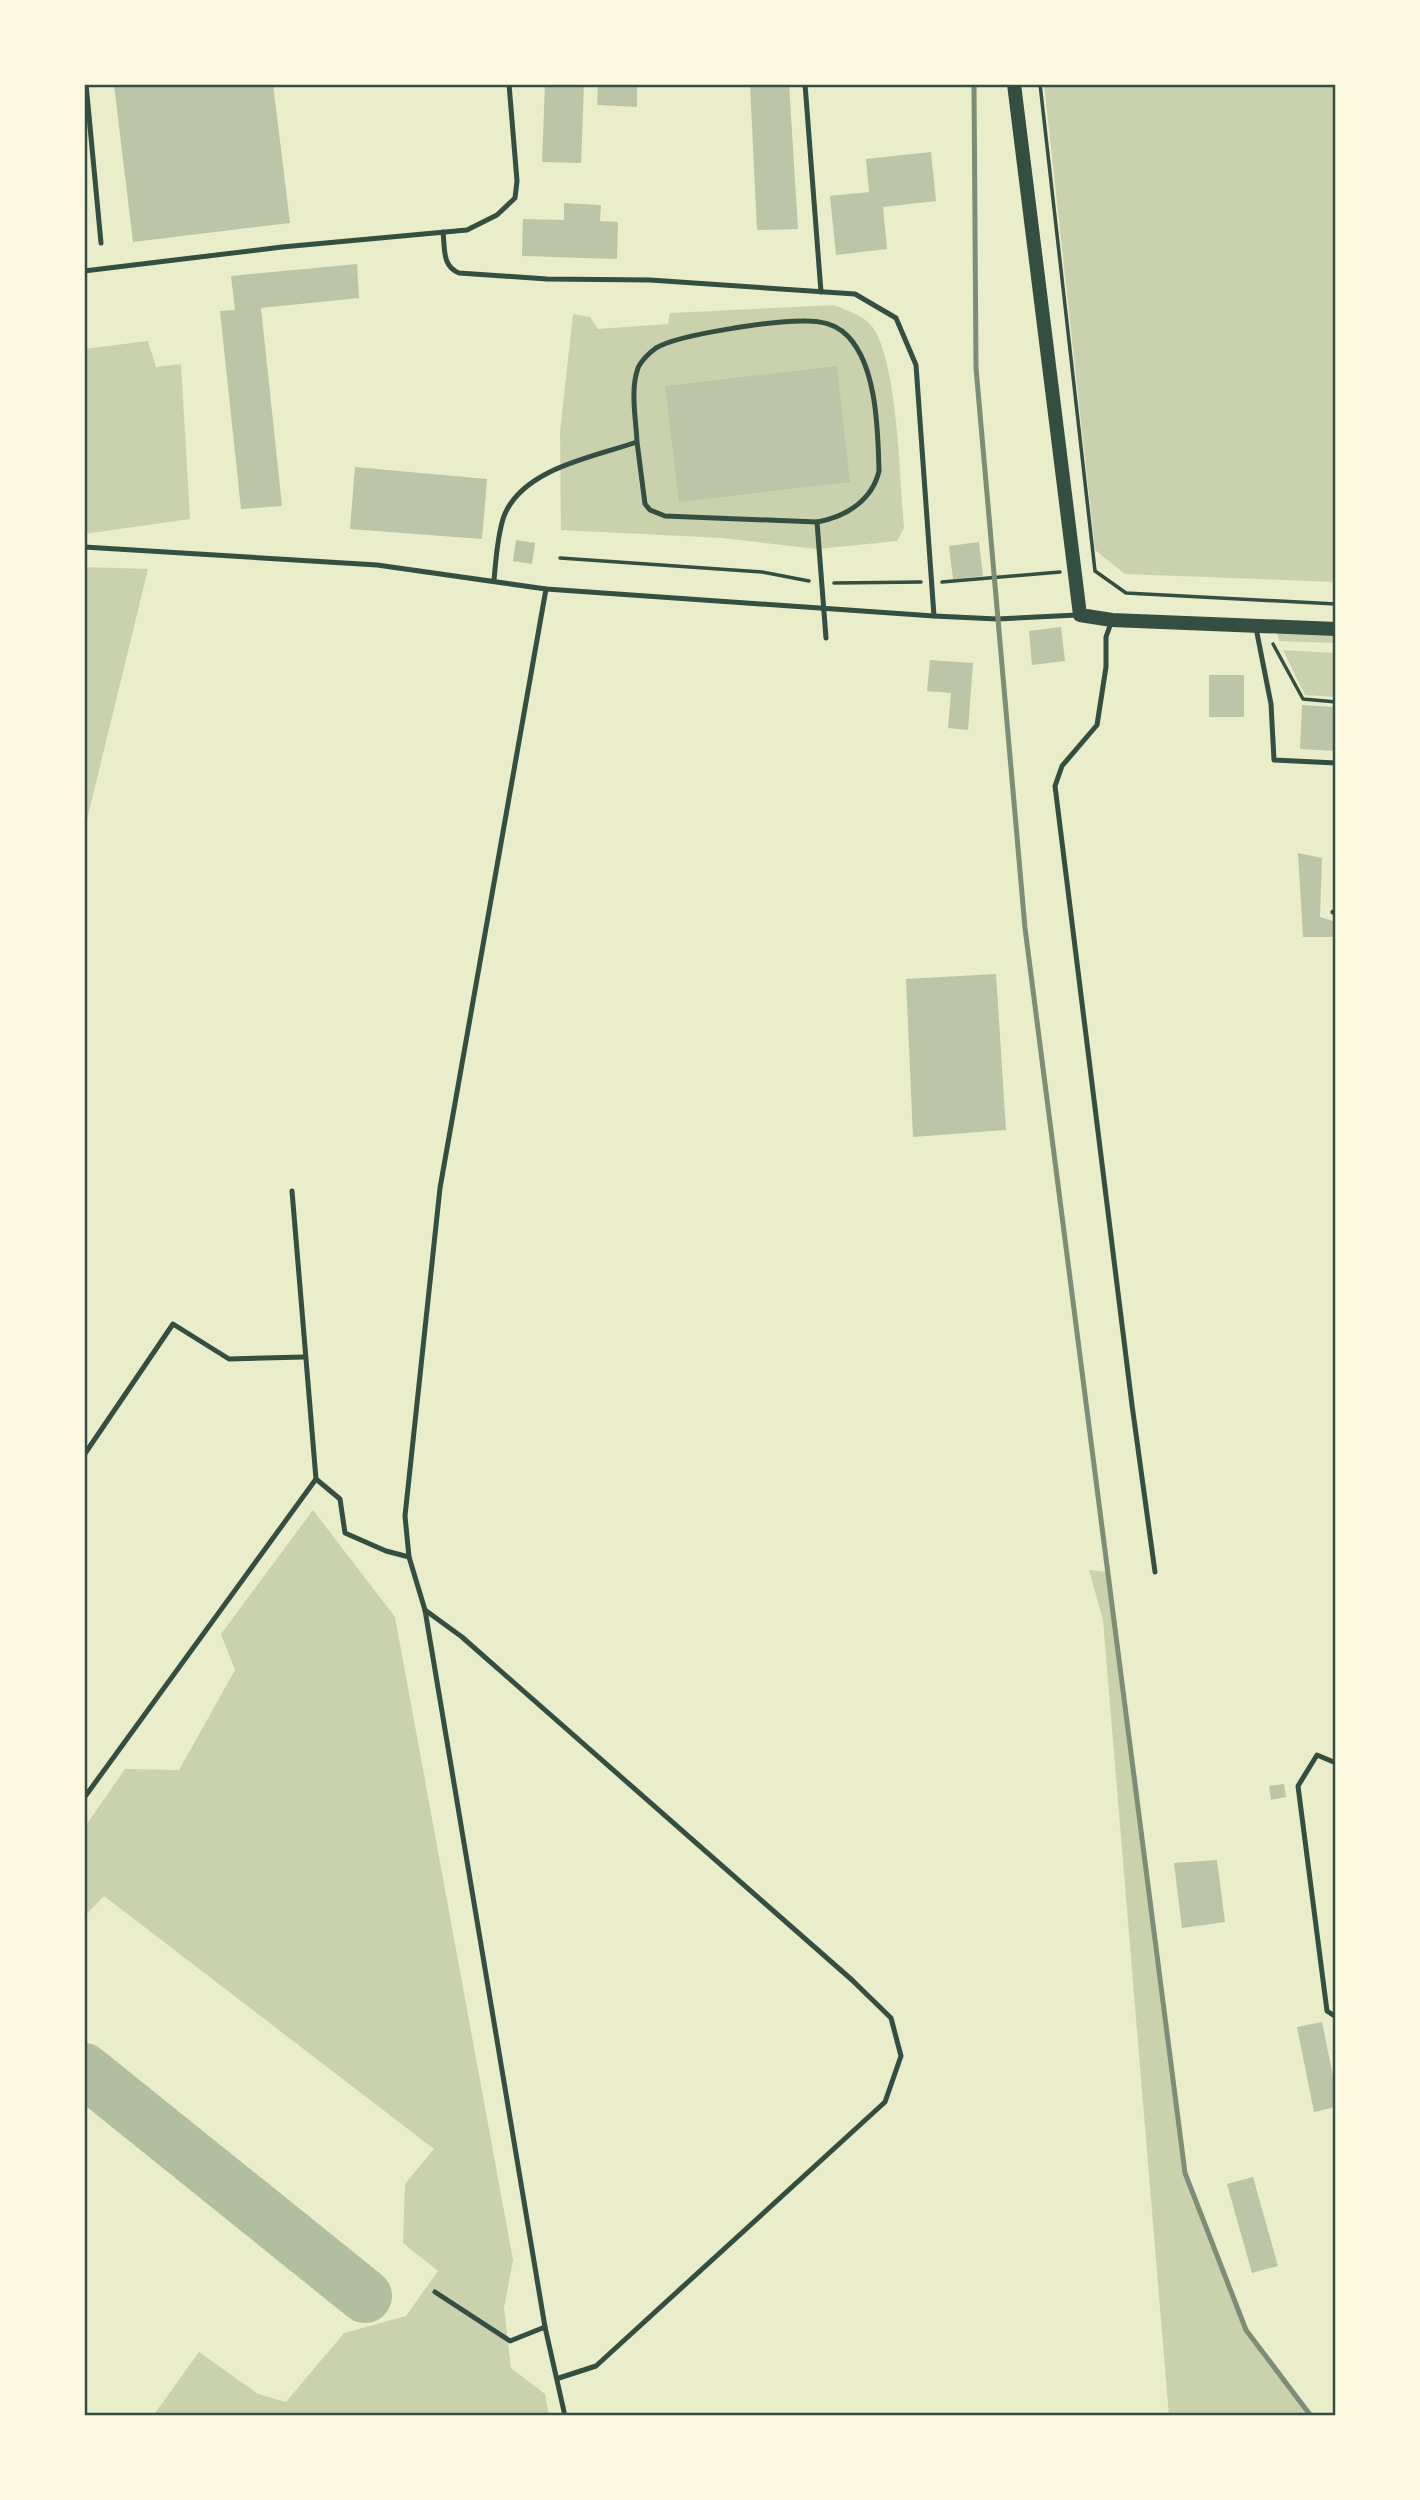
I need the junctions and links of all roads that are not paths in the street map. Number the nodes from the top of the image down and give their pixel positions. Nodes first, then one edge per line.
1 (86, 84) edge
2 (509, 84) edge
3 (805, 84) edge
4 (1014, 84) edge
5 (443, 232) junction
6 (101, 243) dead end
7 (84, 271) edge
8 (821, 292) junction
9 (637, 442) junction
10 (817, 522) junction
11 (84, 547) edge
12 (494, 580) junction
13 (546, 589) junction
14 (825, 607) junction
15 (1080, 615) junction
16 (934, 616) junction
17 (1112, 620) junction
18 (1256, 625) junction
19 (1336, 628) edge
20 (826, 638) dead end
21 (1336, 763) edge
22 (292, 1191) dead end
23 (304, 1357) junction
24 (84, 1455) edge
25 (316, 1479) junction
26 (409, 1557) junction
27 (1156, 1572) dead end
28 (425, 1610) junction
29 (1336, 1763) edge
30 (84, 1798) edge
31 (1336, 2017) edge
32 (435, 2292) dead end
33 (545, 2327) junction
34 (559, 2378) junction
35 (565, 2416) edge

1 - 6 lane
2 - 5 lane
3 - 8 lane
4 - 15 main road
5 - 7 lane
5 - 8 lane
8 - 16 lane
9 - 10 lane
9 - 10 lane
9 - 12 lane
10 - 14 lane
11 - 12 lane
12 - 13 lane
13 - 14 lane
13 - 26 lane
14 - 16 lane
14 - 20 lane
15 - 16 lane
15 - 17 main road
17 - 18 main road
17 - 27 lane
18 - 19 main road
18 - 21 lane
22 - 23 lane
23 - 24 lane
23 - 25 lane
25 - 26 lane
25 - 30 lane
26 - 28 lane
28 - 33 lane
28 - 34 lane
29 - 31 lane
32 - 33 lane
33 - 34 lane
34 - 35 lane

